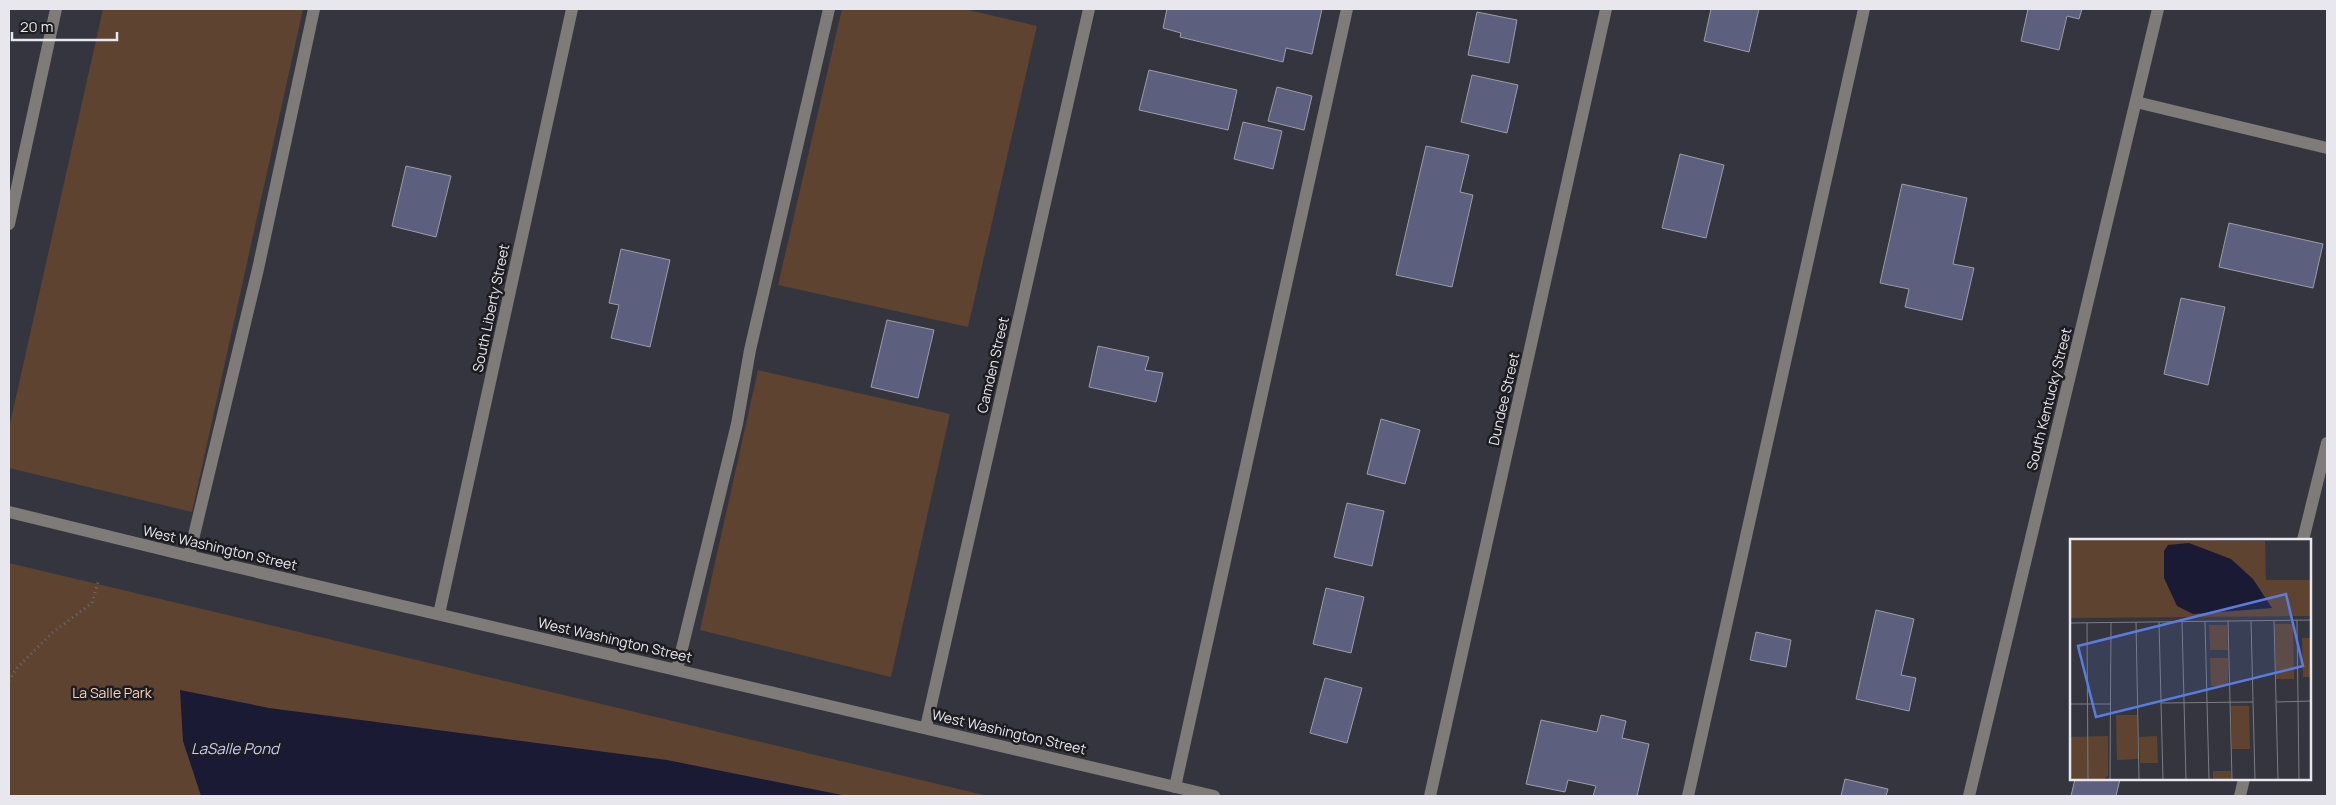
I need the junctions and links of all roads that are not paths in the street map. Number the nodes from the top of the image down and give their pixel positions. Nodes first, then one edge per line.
1 (56, 9) edge
2 (314, 9) edge
3 (572, 9) edge
4 (829, 9) edge
5 (1089, 9) edge
6 (1346, 9) edge
7 (1606, 9) edge
8 (1864, 9) edge
9 (2158, 9) edge
10 (2136, 102) junction
11 (2327, 148) edge
12 (9, 224) edge
13 (2327, 442) edge
14 (9, 512) edge
15 (2303, 539) edge
16 (189, 556) junction
17 (440, 614) junction
18 (677, 669) junction
19 (926, 727) junction
20 (2244, 780) edge
21 (1175, 787) junction
22 (1214, 796) edge
23 (1430, 796) edge
24 (1688, 796) edge
25 (1969, 796) edge
26 (2240, 796) edge

1 - 12 street
2 - 16 street
3 - 17 street, South Liberty Street
4 - 18 street
5 - 19 street, Camden Street
6 - 21 street
7 - 23 street, Dundee Street
8 - 24 street
9 - 10 street, South Kentucky Street
10 - 11 street
10 - 25 street, South Kentucky Street
13 - 15 street
14 - 16 street, West Washington Street
16 - 17 street, West Washington Street
17 - 18 street, West Washington Street
18 - 19 street, West Washington Street
19 - 21 street, West Washington Street
20 - 26 street
21 - 22 street, West Washington Street

